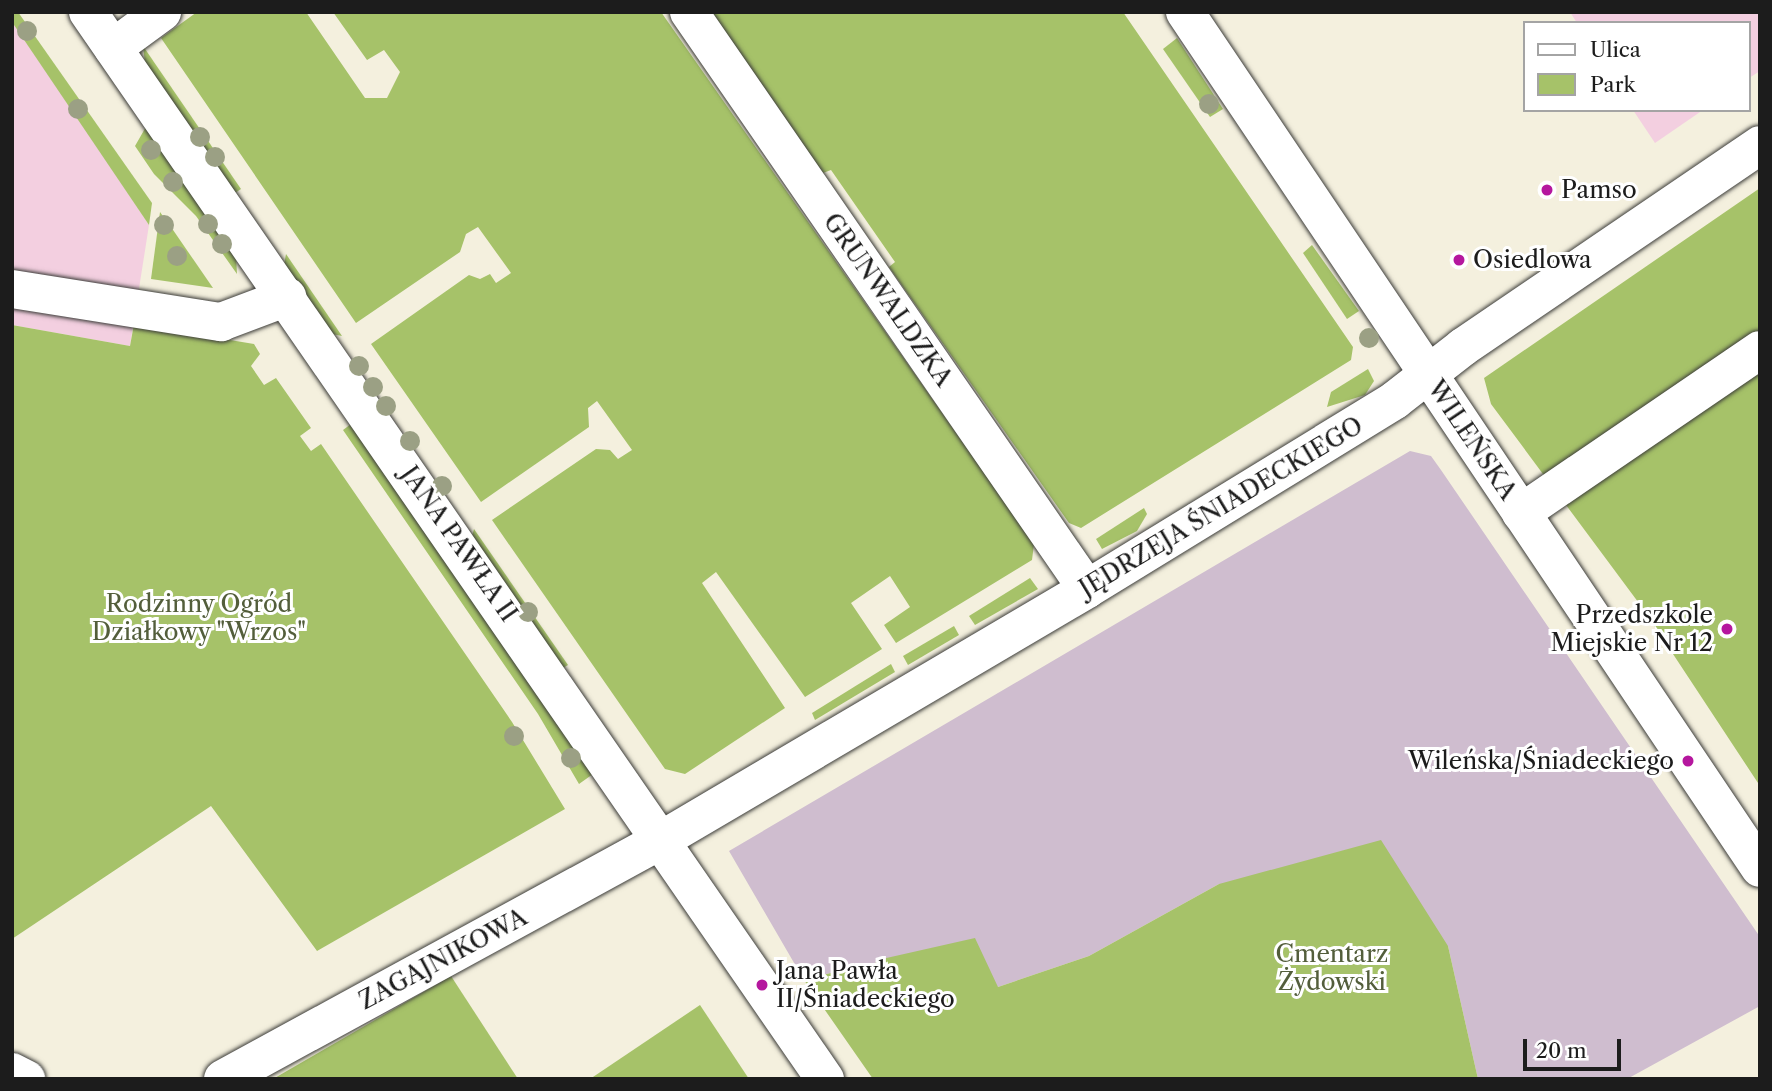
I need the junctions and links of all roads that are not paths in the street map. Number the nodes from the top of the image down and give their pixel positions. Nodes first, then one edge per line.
1 (88, 12) edge
2 (162, 12) edge
3 (690, 12) edge
4 (1185, 12) edge
5 (113, 48) junction
6 (1760, 145) edge
7 (12, 289) edge
8 (287, 297) junction
9 (1760, 350) edge
10 (1429, 375) junction
11 (1521, 513) junction
12 (1087, 589) junction
13 (663, 839) junction
14 (1760, 868) edge
15 (12, 1072) edge
16 (26, 1079) edge
17 (223, 1079) edge
18 (825, 1079) edge

1 - 5 street, JANA PAWŁA II
2 - 5 street
3 - 12 street, GRUNWALDZKA
4 - 10 street, WILEŃSKA
5 - 8 street, JANA PAWŁA II
6 - 10 street, JĘDRZEJA ŚNIADECKIEGO
7 - 8 street
8 - 13 street, JANA PAWŁA II
9 - 11 street
10 - 11 street, WILEŃSKA
10 - 12 street, JĘDRZEJA ŚNIADECKIEGO
11 - 14 street, WILEŃSKA
12 - 13 street, JĘDRZEJA ŚNIADECKIEGO
13 - 17 street, ZAGAJNIKOWA
13 - 18 street, JANA PAWŁA II
15 - 16 street

